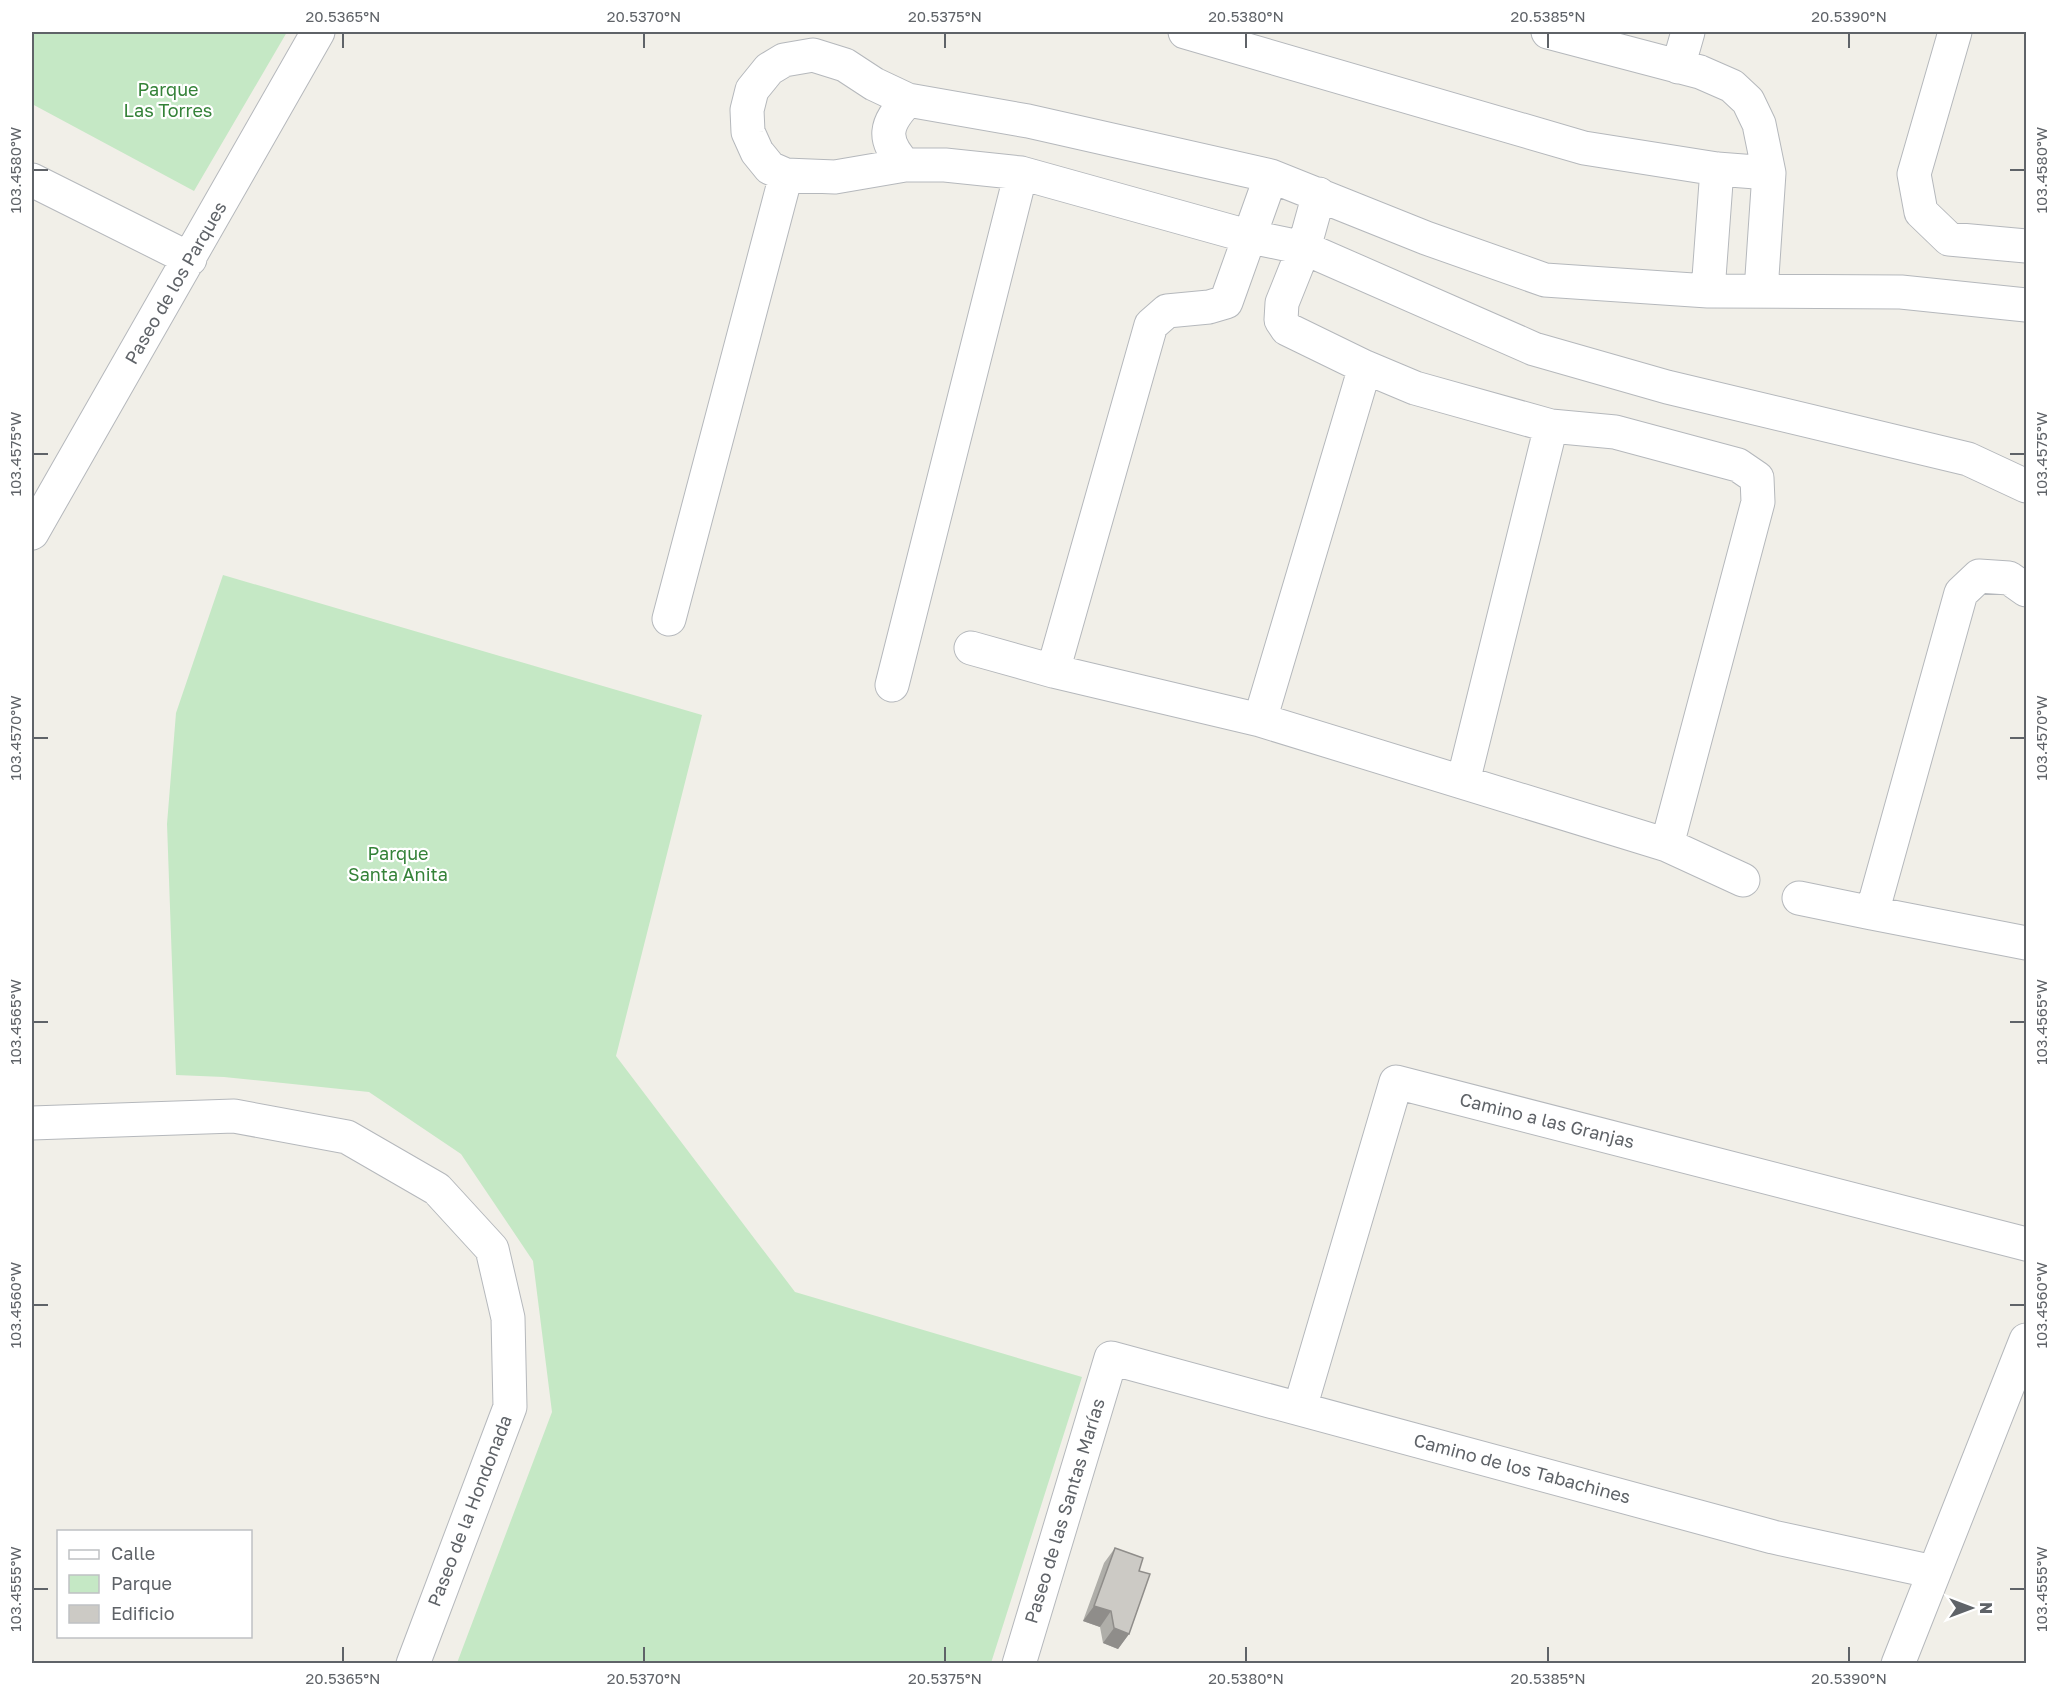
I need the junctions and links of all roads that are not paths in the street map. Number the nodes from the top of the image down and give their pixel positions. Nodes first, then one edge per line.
1 (318, 32) edge
2 (1185, 32) edge
3 (1548, 32) edge
4 (1688, 32) edge
5 (1955, 32) edge
6 (1678, 67) junction
7 (908, 100) junction
8 (905, 165) junction
9 (1717, 169) junction
10 (1021, 173) junction
11 (1769, 173) junction
12 (786, 175) junction
13 (1271, 176) junction
14 (32, 180) edge
15 (1319, 194) junction
16 (1251, 237) junction
17 (2026, 246) edge
18 (1304, 248) junction
19 (190, 259) junction
20 (1708, 291) junction
21 (1761, 291) junction
22 (2026, 305) edge
23 (1365, 367) junction
24 (1551, 426) junction
25 (2026, 486) edge
26 (32, 532) edge
27 (2026, 590) edge
28 (669, 619) dead end
29 (971, 648) dead end
30 (1053, 671) junction
31 (892, 685) dead end
32 (1260, 720) junction
33 (1463, 782) junction
34 (1667, 845) junction
35 (1743, 880) dead end
36 (1799, 898) dead end
37 (1872, 913) junction
38 (2026, 943) edge
39 (32, 1123) edge
40 (2026, 1244) edge
41 (2026, 1340) edge
42 (1111, 1358) joint
43 (1300, 1407) junction
44 (1934, 1572) junction
45 (413, 1664) edge
46 (1019, 1664) edge
47 (1898, 1664) edge

1 - 19 street, Paseo de los Parques
2 - 9 street
3 - 6 street
4 - 6 street
5 - 17 street
6 - 11 street
7 - 8 street
7 - 12 street
7 - 13 street
8 - 10 street
8 - 12 street
9 - 11 street
9 - 20 street
10 - 16 street
10 - 31 street
11 - 21 street
12 - 28 street
13 - 15 street
13 - 16 street
14 - 19 street
15 - 18 street
15 - 20 street
16 - 18 street
16 - 30 street
18 - 23 street
18 - 25 street
19 - 26 street, Paseo de los Parques
20 - 21 street
21 - 22 street
23 - 24 street
23 - 32 street
24 - 33 street
24 - 34 street
27 - 37 street
29 - 30 street
30 - 32 street
32 - 33 street
33 - 34 street
34 - 35 street
36 - 37 street
37 - 38 street
39 - 45 street, Paseo de la Hondonada
40 - 43 street, Camino a las Granjas
41 - 44 street
42 - 43 street, Camino de los Tabachines
42 - 46 street, Paseo de las Santas Marías
43 - 44 street, Camino de los Tabachines
44 - 47 street

